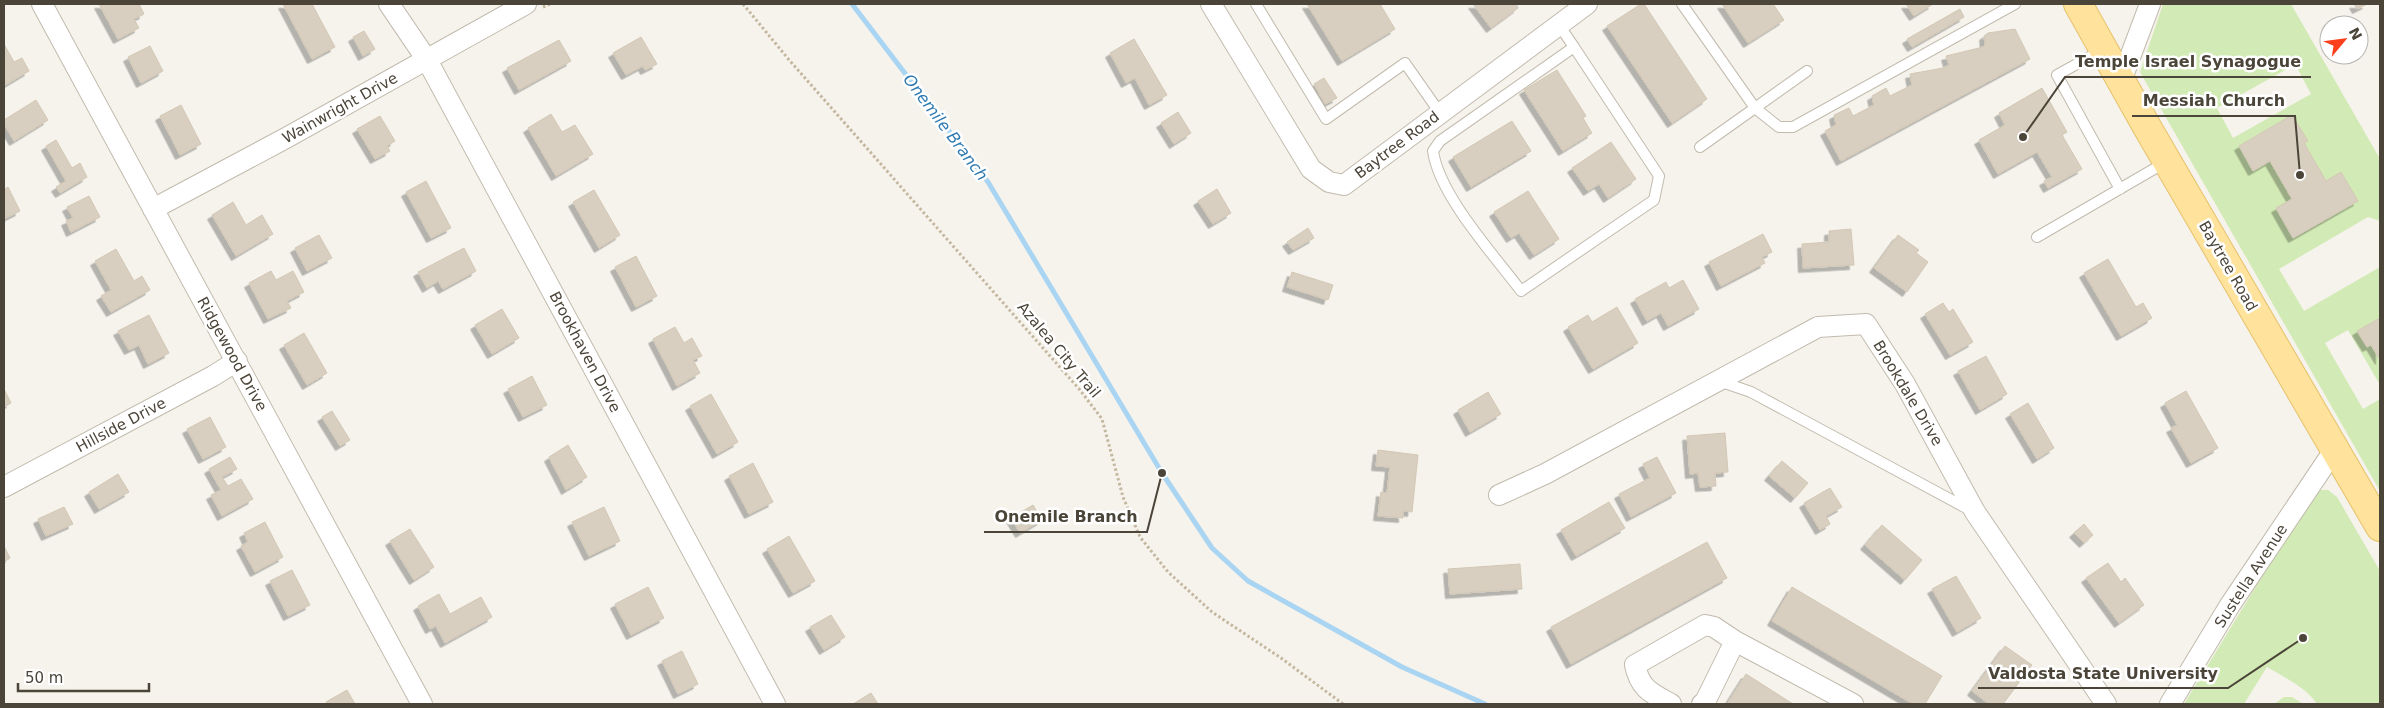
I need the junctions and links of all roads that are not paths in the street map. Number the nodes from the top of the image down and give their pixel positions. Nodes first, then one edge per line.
1 (42, 4) edge
2 (389, 4) edge
3 (526, 4) edge
4 (1211, 4) edge
5 (1256, 4) edge
6 (1587, 4) edge
7 (1682, 4) edge
8 (2015, 4) edge
9 (2078, 4) edge
10 (2150, 4) edge
11 (1560, 25) junction
12 (1574, 47) junction
13 (2103, 49) junction
14 (427, 60) junction
15 (1807, 71) dead end
16 (2121, 81) junction
17 (1755, 108) junction
18 (1440, 113) junction
19 (1700, 147) dead end
20 (2167, 162) junction
21 (2120, 188) junction
22 (153, 209) junction
23 (2037, 237) dead end
24 (237, 361) junction
25 (1718, 381) junction
26 (2335, 450) junction
27 (4, 487) edge
28 (1499, 495) dead end
29 (1975, 512) junction
30 (2380, 527) edge
31 (1736, 641) junction
32 (422, 704) edge
33 (775, 704) edge
34 (1671, 704) edge
35 (1702, 704) edge
36 (1852, 704) edge
37 (2106, 704) edge
38 (2170, 704) edge

1 - 22 street, Ridgewood Drive
2 - 14 street, Brookhaven Drive
3 - 14 street, Wainwright Drive
4 - 18 street, Baytree Road
5 - 18 lane
6 - 11 street, Baytree Road
7 - 17 lane
8 - 17 lane
9 - 13 main road, Baytree Road
10 - 16 street
11 - 12 lane
11 - 18 street, Baytree Road
12 - 12 lane
13 - 16 main road, Baytree Road
13 - 21 lane
14 - 22 street, Wainwright Drive
14 - 33 street, Brookhaven Drive
15 - 17 lane
16 - 20 main road, Baytree Road
17 - 19 lane
20 - 21 lane
20 - 26 main road, Baytree Road
21 - 23 lane
22 - 24 street, Ridgewood Drive
24 - 27 street, Hillside Drive
24 - 32 street, Ridgewood Drive
25 - 28 street, Brookdale Drive
25 - 29 lane
25 - 29 street, Brookdale Drive
26 - 30 main road, Baytree Road
26 - 38 street, Sustella Avenue
29 - 37 street, Brookdale Drive
31 - 34 street
31 - 35 street
31 - 36 street

